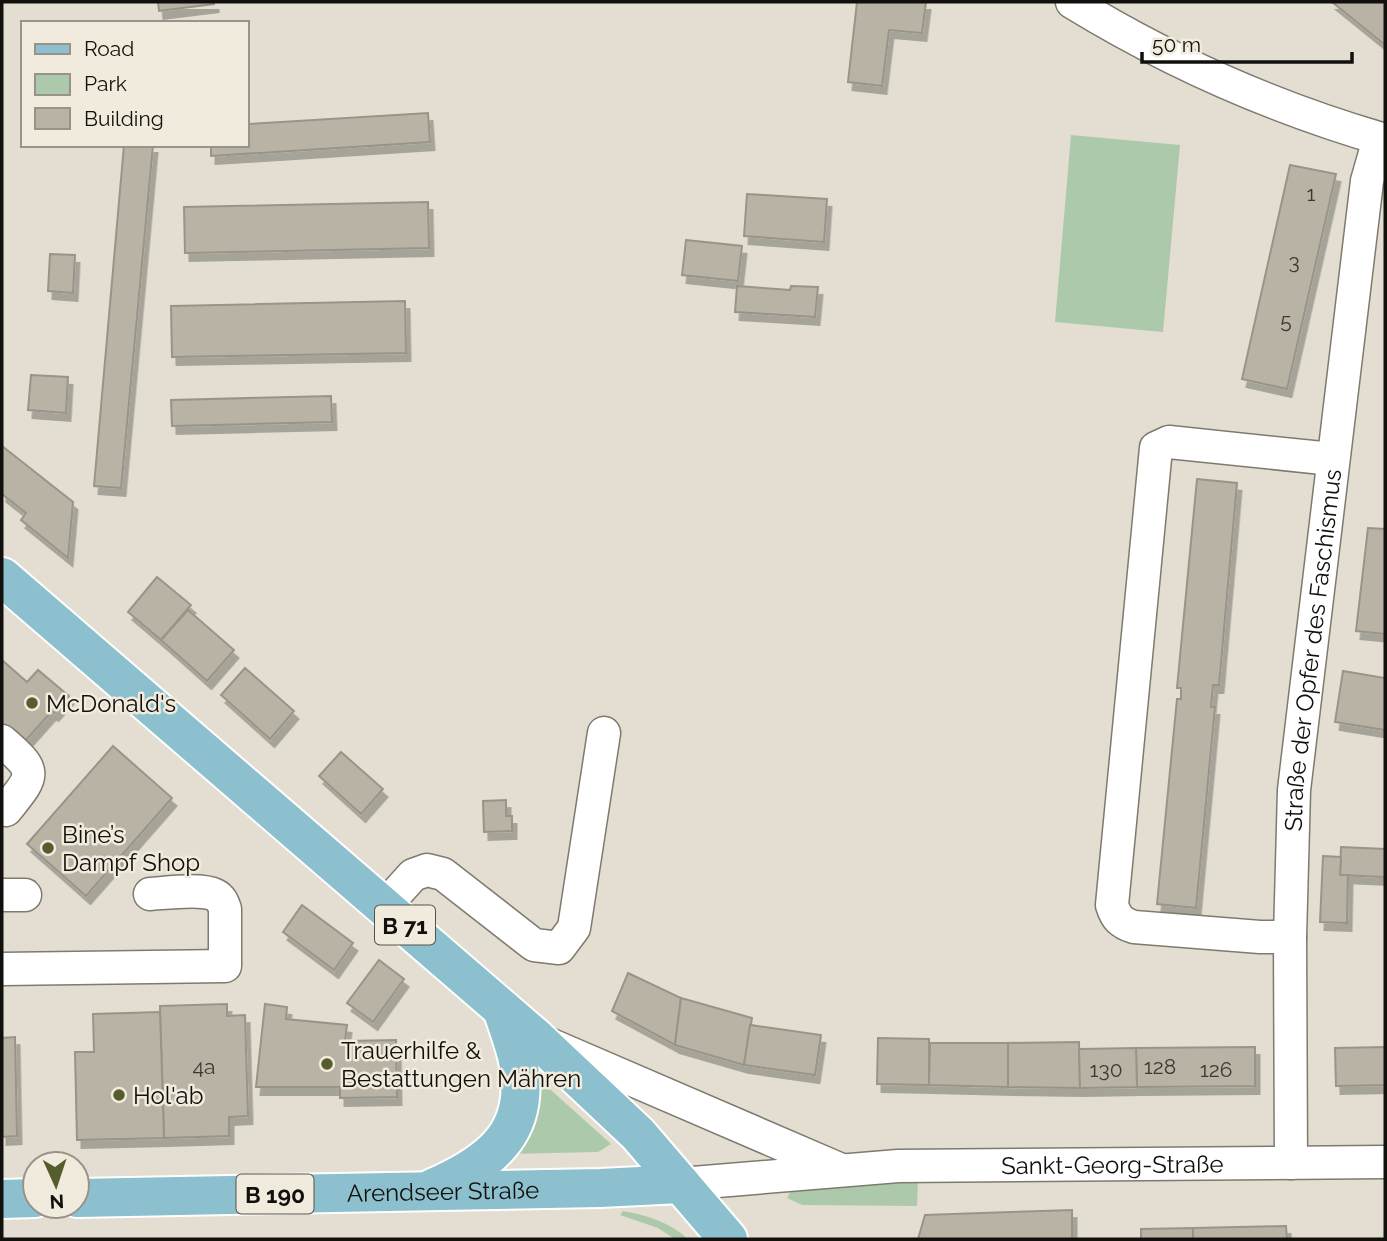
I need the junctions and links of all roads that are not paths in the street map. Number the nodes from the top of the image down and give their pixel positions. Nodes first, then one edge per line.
1 (1072, 2) edge
2 (1382, 140) edge
3 (1332, 460) junction
4 (2, 577) edge
5 (604, 733) dead end
6 (2, 741) edge
7 (6, 810) dead end
8 (150, 894) dead end
9 (384, 907) junction
10 (1290, 937) junction
11 (2, 969) edge
12 (502, 1009) junction
13 (537, 1039) junction
14 (1385, 1162) edge
15 (1291, 1163) junction
16 (840, 1169) junction
17 (681, 1184) junction
18 (425, 1192) junction
19 (21, 1198) edge
20 (91, 1198) edge
21 (2, 1199) edge
22 (728, 1239) edge

1 - 2 street
2 - 3 street, Straße der Opfer des Faschismus
3 - 10 street, Straße der Opfer des Faschismus
3 - 10 street
4 - 9 main road, B 71
5 - 9 street
6 - 7 street
8 - 11 street
9 - 12 main road, B 71
10 - 15 street, Straße der Opfer des Faschismus
12 - 13 main road, B 71
12 - 18 main road
13 - 16 street, Sankt-Georg-Straße
13 - 17 main road, B 71
14 - 15 street, Sankt-Georg-Straße
15 - 16 street, Sankt-Georg-Straße
16 - 17 street, Sankt-Georg-Straße
17 - 18 main road, Arendseer Straße / B 190
17 - 22 main road, B 71
18 - 20 main road, Arendseer Straße / B 190
19 - 21 main road

